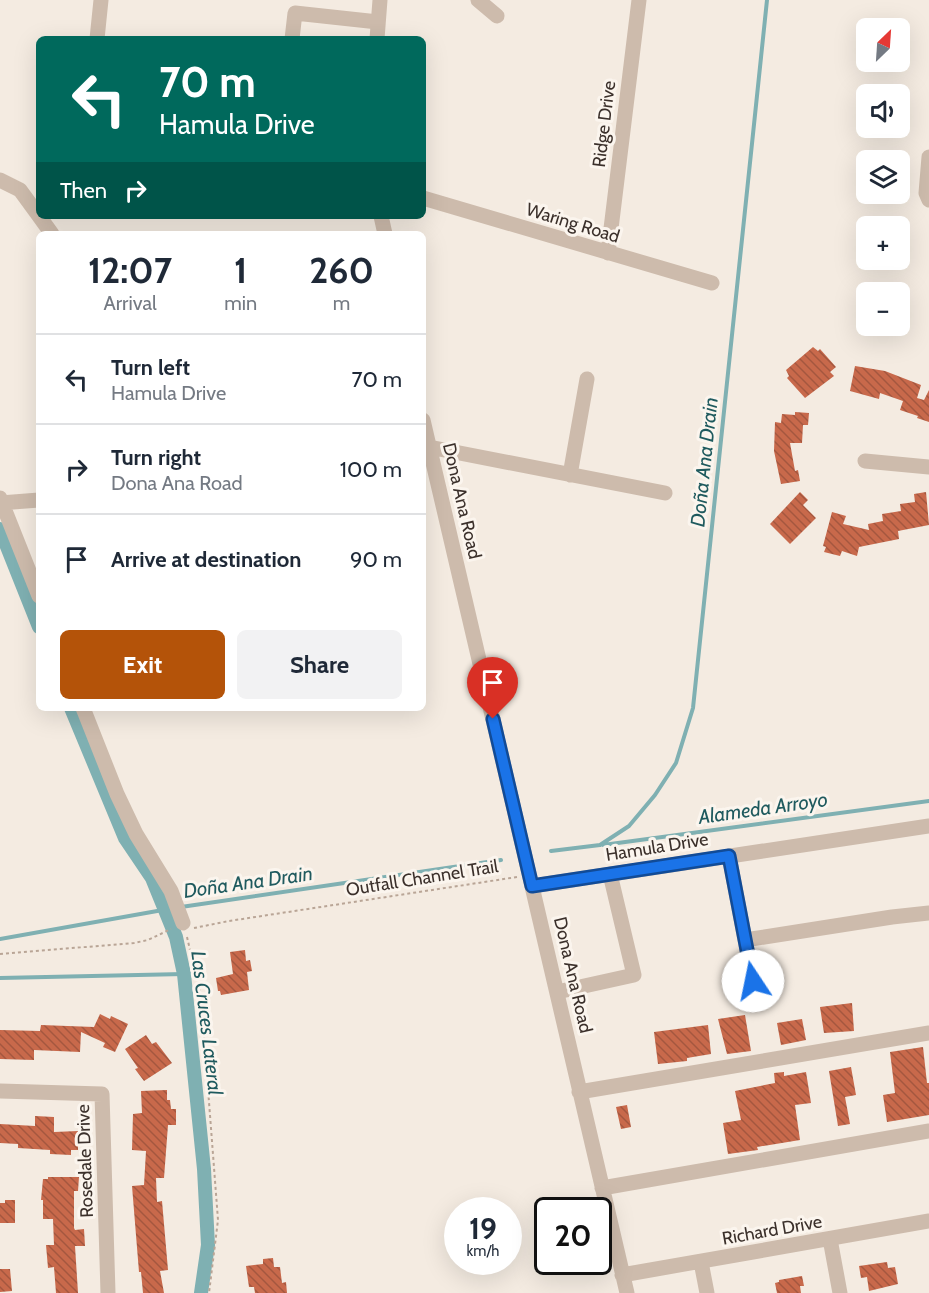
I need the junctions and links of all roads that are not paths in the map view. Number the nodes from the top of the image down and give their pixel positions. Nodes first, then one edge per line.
1 (101, 0) edge
2 (380, 0) edge
3 (478, 0) edge
4 (639, 0) edge
5 (497, 16) dead end
6 (378, 22) junction
7 (97, 36) edge
8 (292, 36) edge
9 (377, 36) edge
10 (929, 158) edge
11 (0, 180) edge
12 (426, 199) edge
13 (929, 200) edge
14 (36, 212) edge
15 (608, 254) junction
16 (712, 283) dead end
17 (587, 379) dead end
18 (426, 448) edge
19 (865, 461) dead end
20 (929, 467) edge
21 (570, 475) junction
22 (430, 479) edge
23 (665, 493) dead end
24 (36, 500) edge
25 (1, 502) edge
26 (36, 589) edge
27 (84, 711) edge
28 (929, 826) edge
29 (729, 856) junction
30 (610, 873) junction
31 (531, 880) junction
32 (929, 913) edge
33 (179, 927) road end
34 (745, 940) junction
35 (557, 992) junction
36 (757, 1001) dead end
37 (929, 1033) edge
38 (0, 1091) edge
39 (579, 1092) junction
40 (929, 1131) edge
41 (602, 1188) junction
42 (929, 1221) edge
43 (830, 1239) junction
44 (701, 1262) junction
45 (622, 1275) junction
46 (108, 1293) edge
47 (627, 1293) edge
48 (707, 1293) edge
49 (840, 1293) edge

1 - 7 street
2 - 6 street
3 - 5 street
4 - 15 street, Ridge Drive
6 - 8 street
6 - 9 street
10 - 13 street
11 - 14 street
12 - 15 street, Waring Road
15 - 16 street, Waring Road
17 - 21 street
18 - 21 street
18 - 22 street, Dona Ana Road
19 - 20 street
21 - 23 street
22 - 31 street, Dona Ana Road
24 - 25 street
25 - 26 street
27 - 33 street
28 - 29 street, Hamula Drive
29 - 30 street, Hamula Drive
29 - 34 street
30 - 31 street, Hamula Drive
30 - 35 street
31 - 35 street, Dona Ana Road
32 - 34 street
34 - 36 street
35 - 39 street, Dona Ana Road
37 - 39 street
38 - 46 street, Rosedale Drive
39 - 41 street, Dona Ana Road
40 - 41 street
41 - 45 street, Dona Ana Road
42 - 43 street, Richard Drive
43 - 44 street, Richard Drive
43 - 49 street
44 - 45 street, Richard Drive
44 - 48 street
45 - 47 street, Dona Ana Road

